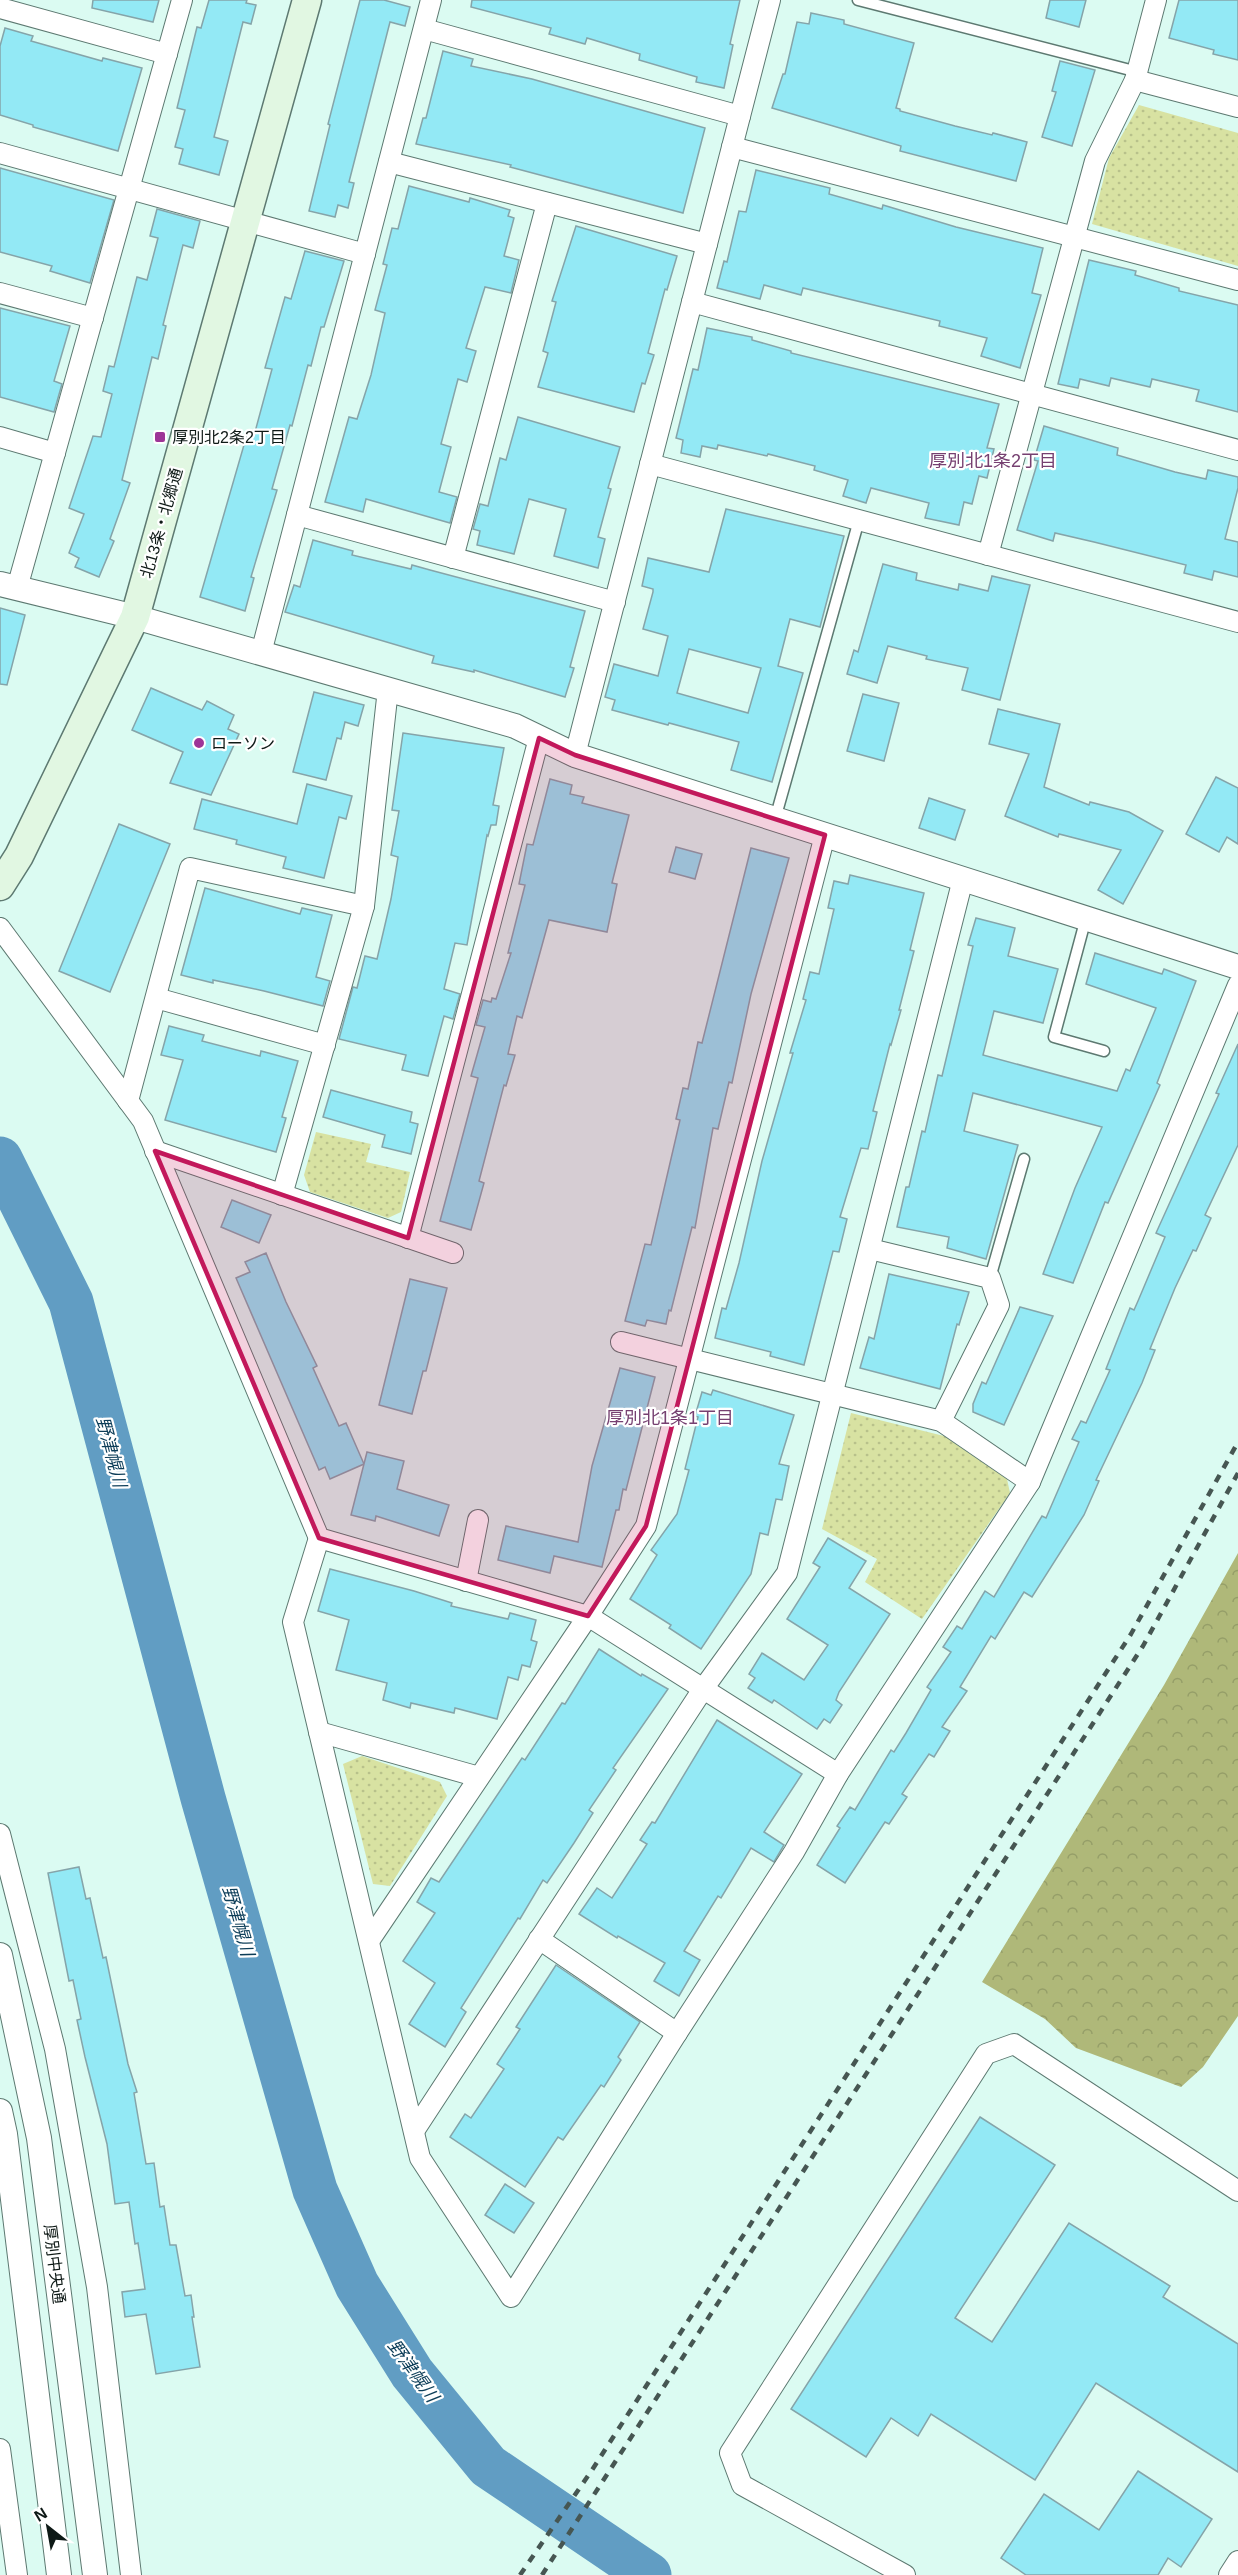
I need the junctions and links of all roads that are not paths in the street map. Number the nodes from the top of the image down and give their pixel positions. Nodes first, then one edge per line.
1 (182, 0) edge
2 (307, 0) edge
3 (431, 0) edge
4 (770, 0) edge
5 (858, 0) edge
6 (1156, 0) edge
7 (0, 8) edge
8 (424, 29) junction
9 (167, 54) junction
10 (1136, 76) junction
11 (1238, 107) edge
12 (740, 116) junction
13 (732, 147) junction
14 (0, 153) edge
15 (389, 162) junction
16 (129, 190) junction
17 (547, 203) junction
18 (245, 222) junction
19 (1075, 237) junction
20 (707, 244) junction
21 (365, 254) junction
22 (1238, 280) edge
23 (0, 293) edge
24 (692, 302) junction
25 (93, 318) junction
26 (1032, 394) junction
27 (0, 437) edge
28 (1238, 450) edge
29 (56, 453) junction
30 (650, 464) junction
31 (297, 515) junction
32 (859, 520) junction
33 (988, 555) junction
34 (453, 558) junction
35 (9, 586) edge
36 (615, 602) junction
37 (135, 617) junction
38 (1238, 622) edge
39 (261, 653) junction
40 (388, 689) junction
41 (539, 738) junction
42 (575, 755) junction
43 (775, 819) junction
44 (825, 835) junction
45 (963, 879) junction
46 (0, 886) edge
47 (364, 906) junction
48 (1086, 918) junction
49 (0, 928) edge
50 (1238, 967) edge
51 (1238, 985) edge
52 (156, 998) junction
53 (325, 1045) junction
54 (1104, 1052) dead end
55 (128, 1101) junction
56 (155, 1152) junction
57 (1024, 1159) dead end
58 (282, 1195) junction
59 (408, 1238) junction
60 (870, 1249) junction
61 (453, 1253) dead end
62 (990, 1278) junction
63 (621, 1342) dead end
64 (690, 1358) junction
65 (833, 1394) junction
66 (942, 1421) junction
67 (1030, 1482) junction
68 (478, 1520) dead end
69 (319, 1538) junction
70 (466, 1581) junction
71 (588, 1616) junction
72 (703, 1689) junction
73 (319, 1732) junction
74 (838, 1774) junction
75 (479, 1778) junction
76 (0, 1834) edge
77 (539, 1939) junction
78 (369, 1941) junction
79 (0, 1955) edge
80 (677, 2033) junction
81 (0, 2111) edge
82 (414, 2131) junction
83 (1238, 2191) edge
84 (0, 2449) edge
85 (1238, 2561) edge
86 (17, 2575) edge
87 (59, 2575) edge
88 (95, 2575) edge
89 (130, 2575) edge
90 (904, 2575) edge
91 (1229, 2575) edge

1 - 9 street
2 - 18 main road, 北13条・北郷通
3 - 8 street
4 - 12 street
5 - 10 lane
6 - 10 street
7 - 9 street
8 - 12 street
8 - 15 street
9 - 16 street
10 - 11 street
10 - 19 street
12 - 13 street
13 - 19 street
13 - 20 street
14 - 16 street
15 - 17 street
15 - 21 street
16 - 18 street
16 - 25 street
17 - 20 street
17 - 34 street
18 - 21 street
18 - 37 main road, 北13条・北郷通
19 - 22 street
19 - 26 street
20 - 24 street
21 - 31 street
23 - 25 street
24 - 26 street
24 - 30 street
25 - 29 street
26 - 28 street
26 - 33 street
27 - 29 street
29 - 35 street
30 - 32 street
30 - 36 street
31 - 34 street
31 - 39 street
32 - 33 street
32 - 43 lane
33 - 38 street
34 - 36 street
35 - 37 street
36 - 42 street
37 - 39 street
37 - 46 main road, 北13条・北郷通
39 - 40 street
40 - 41 street
40 - 47 street
41 - 42 street
41 - 59 street
42 - 43 street
43 - 44 street
44 - 45 street
44 - 64 street
45 - 48 street
45 - 60 street
47 - 52 street
47 - 53 street
48 - 50 street
48 - 54 lane
49 - 55 street
51 - 67 street
52 - 53 street
52 - 55 street
53 - 58 street
55 - 56 street
56 - 58 street
56 - 69 street
57 - 62 lane
58 - 59 street
59 - 61 street
60 - 62 street
60 - 65 street
62 - 66 street
63 - 64 street
64 - 65 street
64 - 71 street
65 - 66 street
65 - 72 street
66 - 67 street
67 - 74 street
68 - 70 street
69 - 70 street
69 - 73 street
70 - 71 street
71 - 72 street
71 - 75 street
72 - 74 street
72 - 77 street
73 - 75 street
73 - 78 street
74 - 80 street
75 - 78 street
76 - 89 street
77 - 80 street
77 - 82 street
78 - 82 street
79 - 88 street, 厚別中央通
80 - 82 street
81 - 87 street, 厚別中央通
83 - 90 street
84 - 86 street
85 - 91 street

